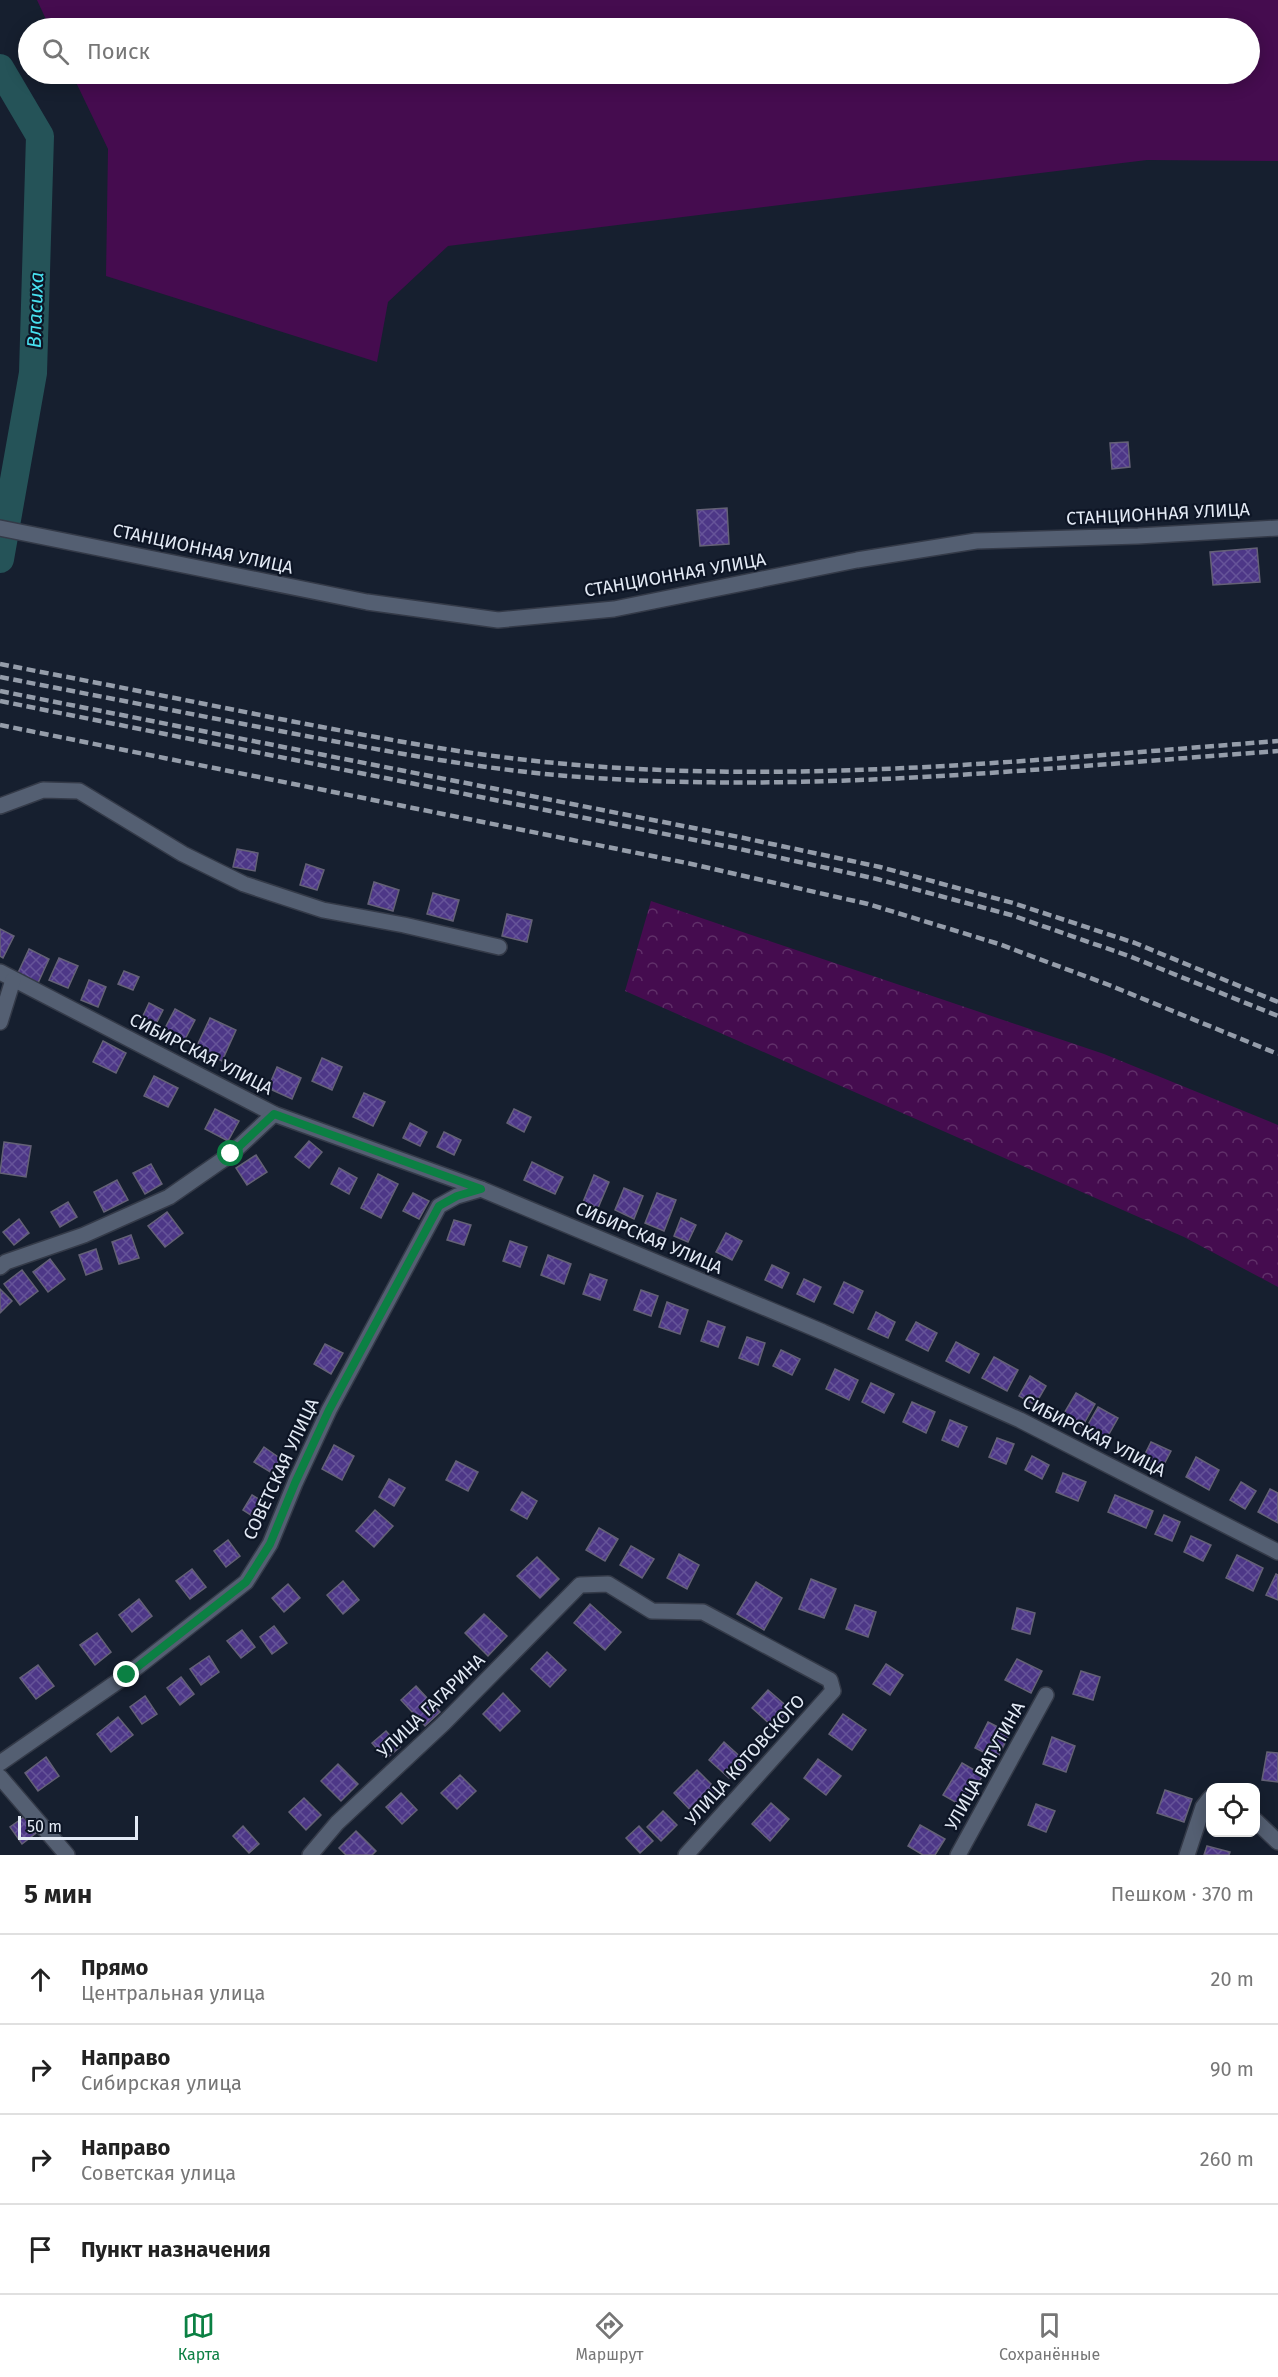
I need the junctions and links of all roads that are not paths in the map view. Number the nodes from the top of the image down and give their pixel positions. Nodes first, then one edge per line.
1 (0, 528) edge
2 (1278, 528) edge
3 (0, 806) edge
4 (499, 947) dead end
5 (6, 976) edge
6 (0, 1022) edge
7 (274, 1114) junction
8 (481, 1189) junction
9 (0, 1267) edge
10 (1278, 1552) edge
11 (833, 1691) joint
12 (1046, 1695) dead end
13 (0, 1763) edge
14 (0, 1777) edge
15 (1206, 1803) edge
16 (1260, 1825) edge
17 (1278, 1842) edge
18 (67, 1855) edge
19 (310, 1855) edge
20 (686, 1855) edge
21 (958, 1855) edge
22 (1186, 1855) edge

1 - 2 street, СТАНЦИОННАЯ УЛИЦА
3 - 4 street
5 - 6 street
5 - 7 street, СИБИРСКАЯ УЛИЦА
7 - 8 street, СИБИРСКАЯ УЛИЦА
7 - 9 street
8 - 10 street, СИБИРСКАЯ УЛИЦА
8 - 13 street, СОВЕТСКАЯ УЛИЦА
11 - 19 street, УЛИЦА ГАГАРИНА
11 - 20 street, УЛИЦА КОТОВСКОГО
12 - 21 street, УЛИЦА ВАТУТИНА
14 - 18 street
15 - 22 street
16 - 17 street

